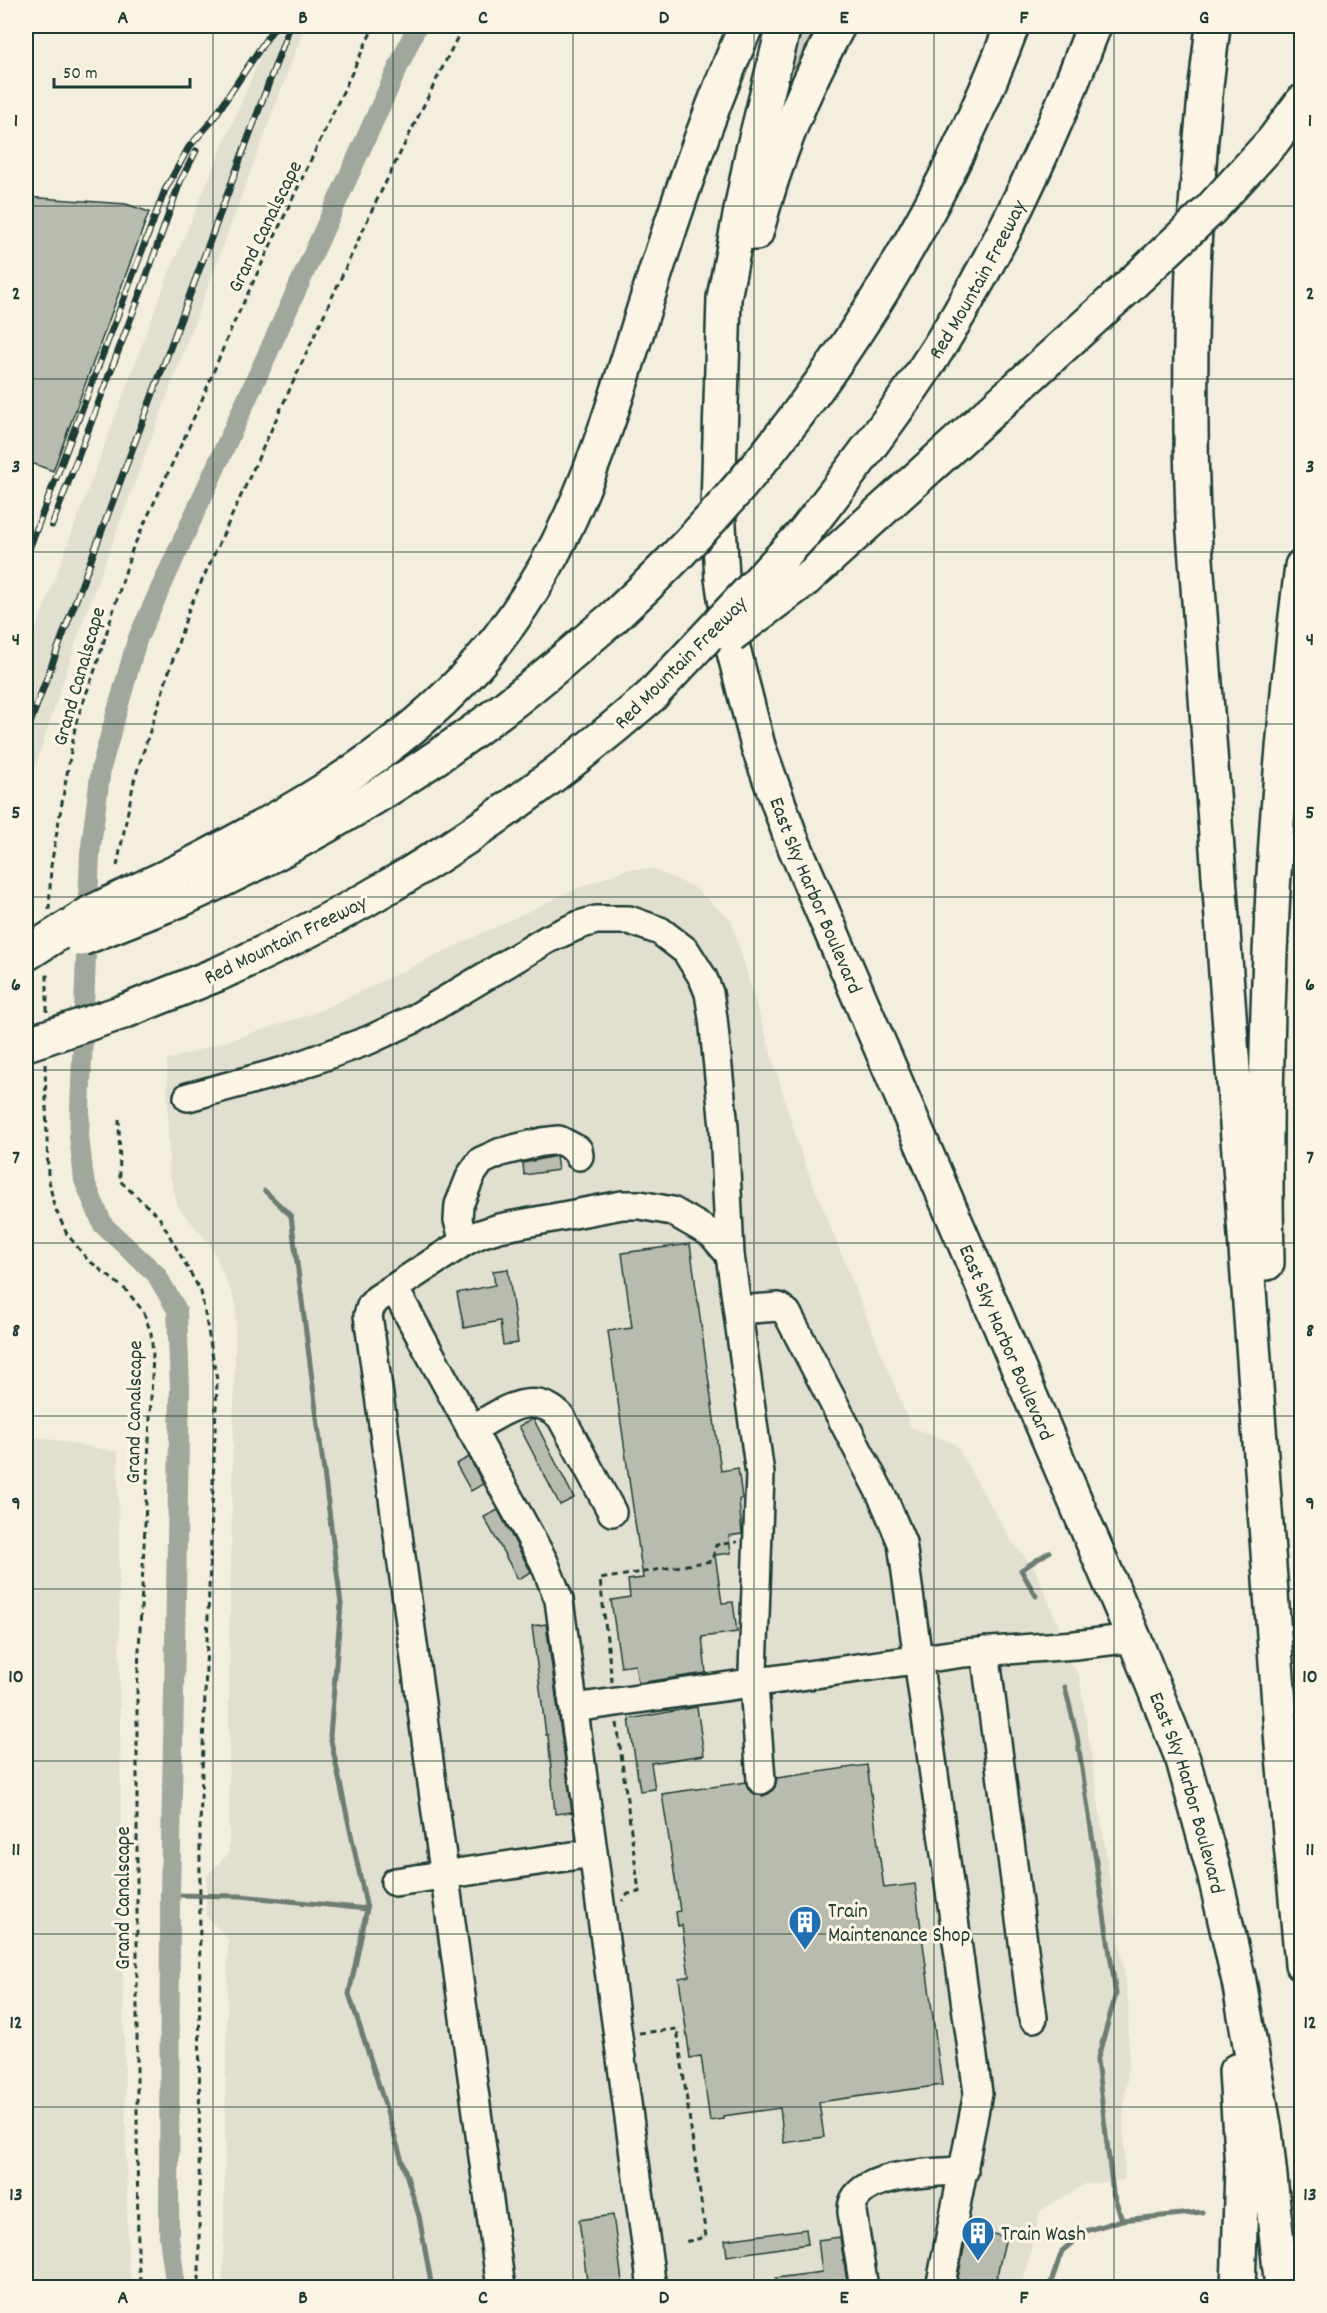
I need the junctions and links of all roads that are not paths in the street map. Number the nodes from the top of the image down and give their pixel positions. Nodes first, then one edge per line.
1 (746, 26) edge
2 (784, 26) edge
3 (838, 26) edge
4 (1011, 26) edge
5 (1094, 26) edge
6 (1213, 26) edge
7 (1302, 102) edge
8 (721, 406) junction
9 (1302, 566) edge
10 (651, 696) junction
11 (183, 884) junction
12 (33, 959) edge
13 (35, 1052) edge
14 (188, 1097) dead end
15 (579, 1156) dead end
16 (464, 1242) junction
17 (730, 1255) junction
18 (394, 1288) junction
19 (738, 1310) junction
20 (471, 1430) junction
21 (612, 1512) dead end
22 (1137, 1646) junction
23 (985, 1651) junction
24 (919, 1659) junction
25 (754, 1682) junction
26 (574, 1708) junction
27 (761, 1780) dead end
28 (593, 1853) junction
29 (444, 1874) junction
30 (395, 1882) dead end
31 (1298, 1915) junction
32 (1302, 1964) edge
33 (1033, 2018) dead end
34 (964, 2171) junction
35 (501, 2288) edge
36 (652, 2288) edge
37 (864, 2288) edge
38 (940, 2288) edge
39 (1238, 2288) edge
40 (1282, 2288) edge

1 - 11 highway
2 - 8 highway
3 - 8 highway
4 - 11 highway, bridge
5 - 10 highway, Red Mountain Freeway, bridge
6 - 31 highway
7 - 10 highway, bridge
8 - 22 highway, East Sky Harbor Boulevard
9 - 31 highway
10 - 13 highway, Red Mountain Freeway, bridge
11 - 12 highway, bridge
14 - 17 lane
15 - 16 lane
16 - 17 lane
16 - 18 lane
17 - 19 lane
18 - 20 lane
18 - 29 lane
19 - 24 lane
19 - 25 lane
20 - 21 lane
20 - 26 lane
22 - 23 lane
22 - 39 highway
22 - 40 highway, East Sky Harbor Boulevard
23 - 24 lane
23 - 33 lane
24 - 25 lane
24 - 34 lane
25 - 26 lane
25 - 27 lane
26 - 28 lane
28 - 29 lane
28 - 36 lane
29 - 30 lane
29 - 35 lane
31 - 32 highway
34 - 37 lane
34 - 38 lane

